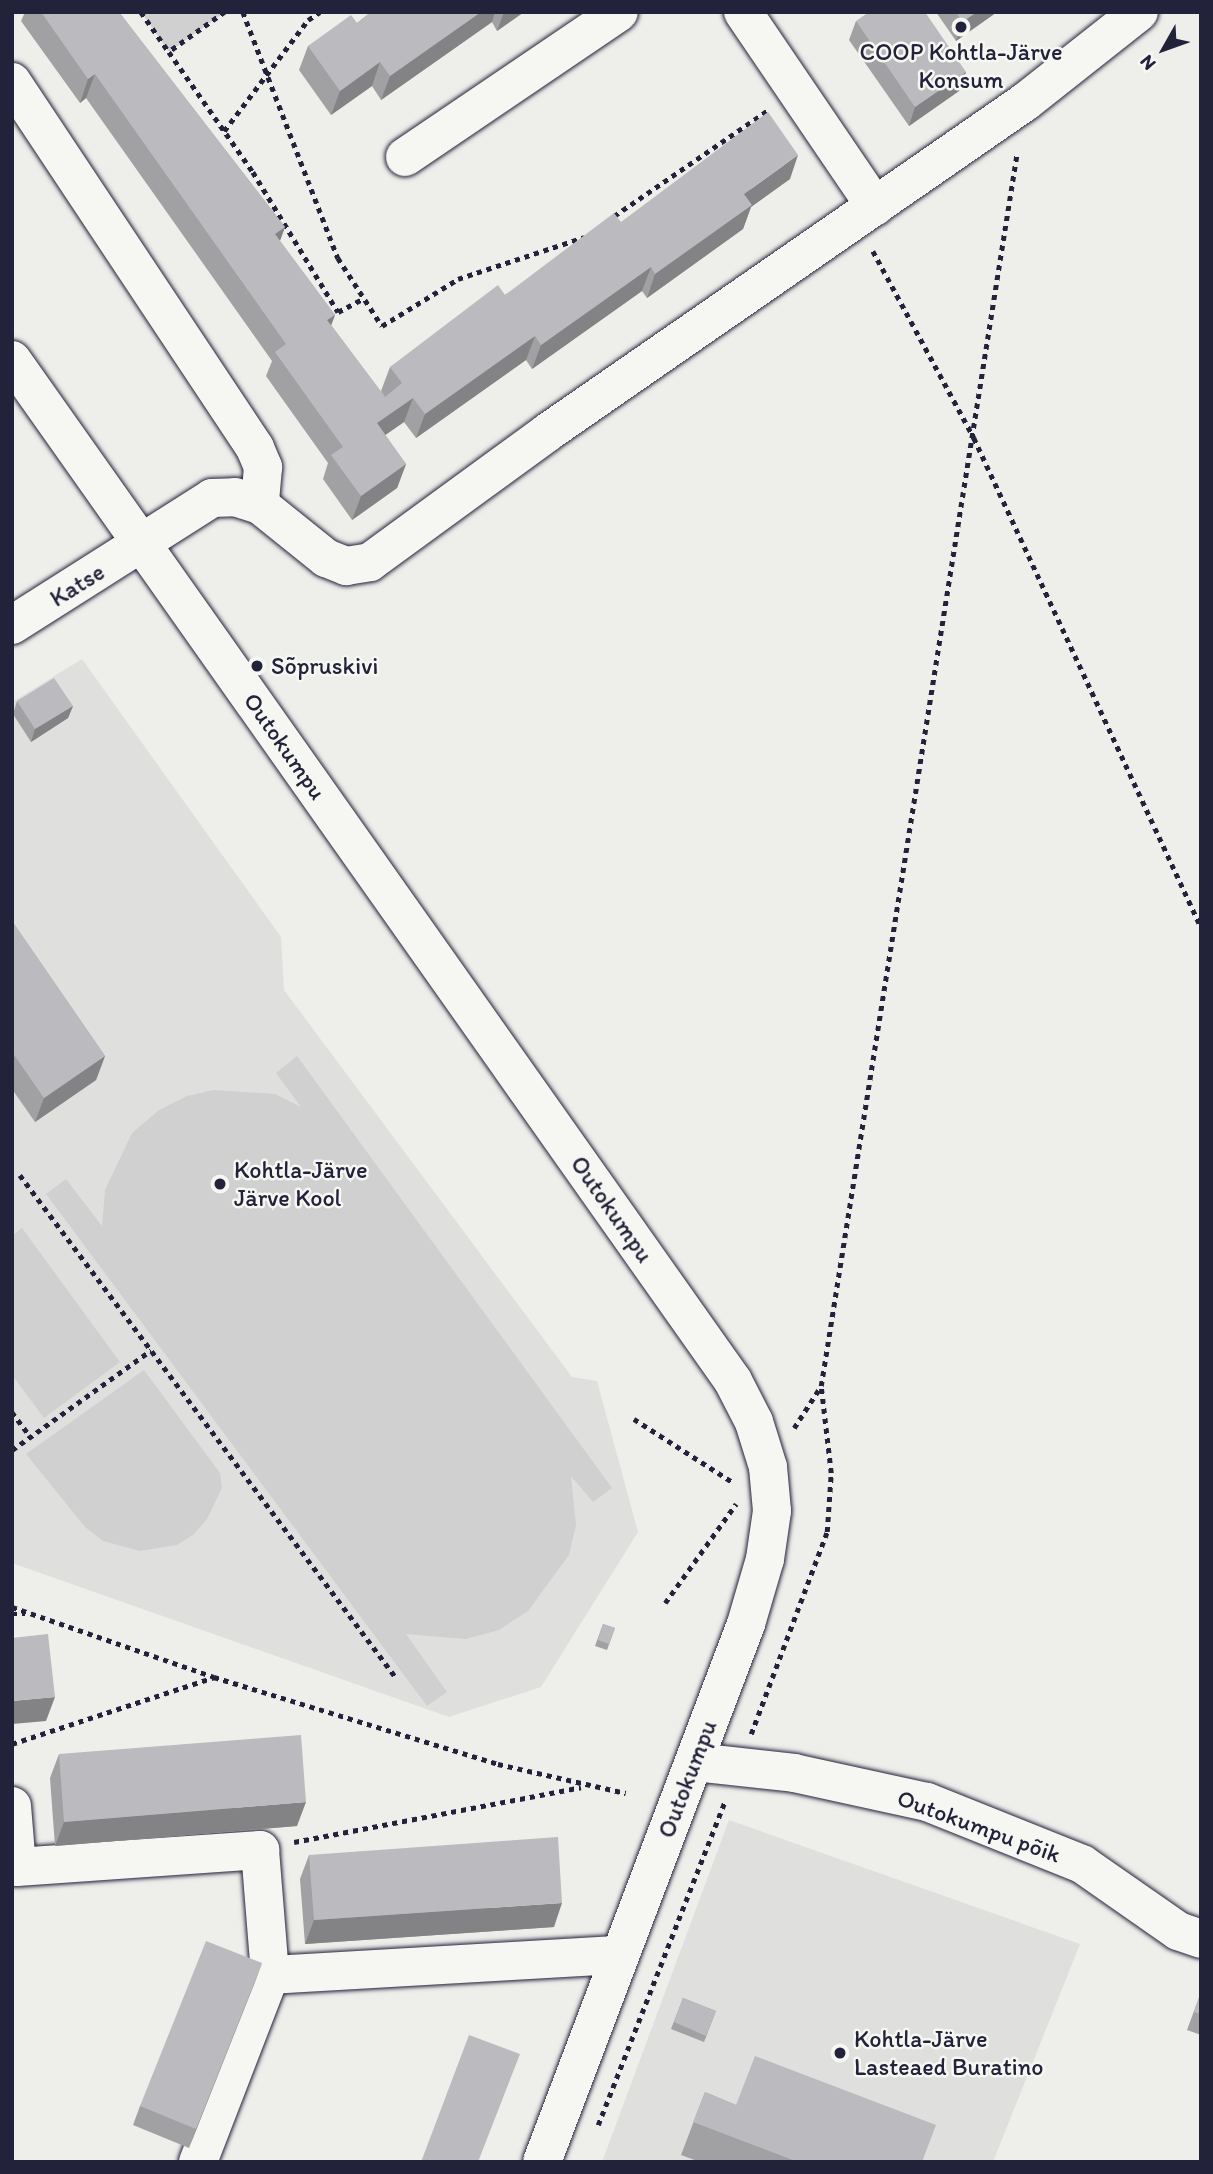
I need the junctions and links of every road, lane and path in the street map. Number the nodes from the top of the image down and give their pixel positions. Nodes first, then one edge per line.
1 (141, 12) edge
2 (225, 12) edge
3 (243, 12) edge
4 (320, 12) edge
5 (619, 12) edge
6 (743, 12) edge
7 (1139, 12) edge
8 (169, 52) junction
9 (267, 74) junction
10 (12, 82) edge
11 (795, 90) junction
12 (1025, 102) junction
13 (224, 131) junction
14 (405, 157) dead end
15 (866, 213) junction
16 (606, 222) edge
17 (594, 230) edge
18 (362, 299) junction
19 (12, 360) edge
20 (974, 438) junction
21 (260, 505) junction
22 (142, 544) junction
23 (12, 625) edge
24 (1201, 927) edge
25 (20, 1175) dead end
26 (151, 1350) junction
27 (12, 1412) edge
28 (634, 1419) dead end
29 (31, 1437) junction
30 (12, 1450) edge
31 (746, 1490) dead end
32 (12, 1607) edge
33 (12, 1614) edge
34 (32, 1614) junction
35 (214, 1677) junction
36 (397, 1679) dead end
37 (12, 1744) edge
38 (695, 1762) junction
39 (739, 1767) junction
40 (582, 1786) junction
41 (626, 1793) dead end
42 (12, 1806) edge
43 (252, 1850) junction
44 (15, 1872) edge
45 (1201, 1939) edge
46 (618, 1955) junction
47 (270, 1975) junction
48 (594, 2136) dead end
49 (198, 2162) edge
50 (542, 2162) edge

1 - 8 path
2 - 8 path
3 - 9 path
4 - 9 path
5 - 14 street
6 - 11 street
7 - 12 street
8 - 13 path
9 - 13 path
9 - 18 path
10 - 21 street
11 - 15 street
11 - 16 path
12 - 15 street
12 - 20 path
13 - 18 path
15 - 20 path
15 - 21 street
17 - 18 path
19 - 22 street, Outokumpu
20 - 24 path
20 - 39 path
21 - 22 street, Katse
22 - 23 street, Katse
22 - 38 street, Outokumpu
25 - 26 path
26 - 29 path
26 - 36 path
27 - 29 path
28 - 31 path
29 - 30 path
32 - 34 path
33 - 34 path
34 - 35 path
35 - 37 path
35 - 40 path
38 - 39 street, Outokumpu põik
38 - 46 street, Outokumpu
39 - 45 street, Outokumpu põik
39 - 48 path
40 - 41 path
40 - 43 path
42 - 44 street
43 - 44 street
43 - 47 street
46 - 47 street
46 - 50 street, Outokumpu
47 - 49 street

